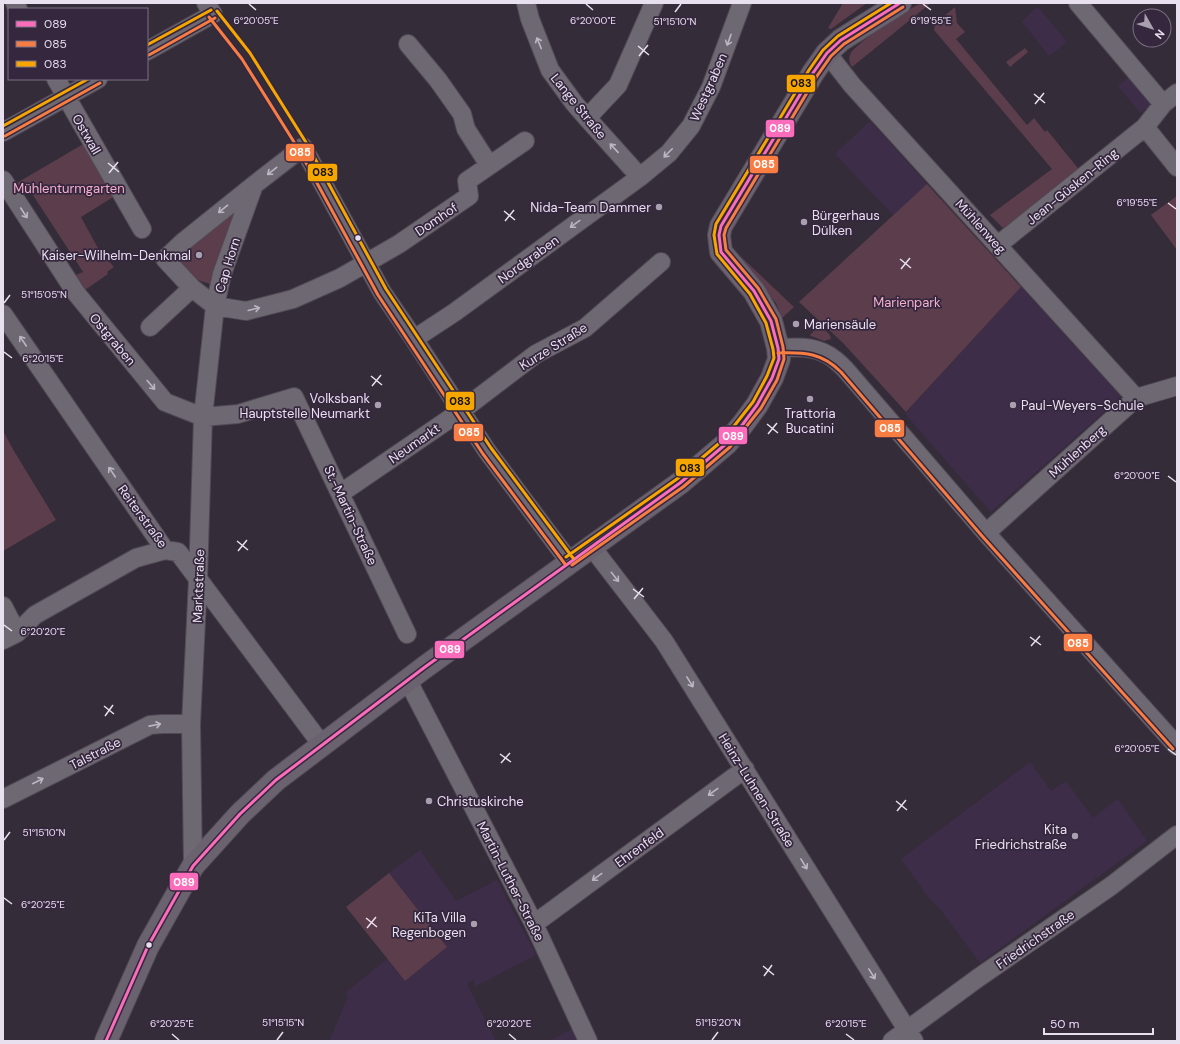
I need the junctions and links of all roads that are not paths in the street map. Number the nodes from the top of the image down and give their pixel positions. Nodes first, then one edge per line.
1 (526, 3) edge
2 (654, 3) edge
3 (742, 3) edge
4 (900, 3) edge
5 (1078, 3) edge
6 (210, 8) edge
7 (408, 44) dead end
8 (148, 50) edge
9 (828, 53) junction
10 (57, 80) edge
11 (96, 80) edge
12 (1177, 93) edge
13 (66, 97) junction
14 (1163, 104) junction
15 (587, 118) junction
16 (1145, 127) junction
17 (3, 132) edge
18 (525, 141) dead end
19 (489, 165) junction
20 (1177, 167) edge
21 (640, 177) junction
22 (3, 180) edge
23 (254, 185) junction
24 (142, 229) dead end
25 (998, 245) junction
26 (661, 262) dead end
27 (366, 263) junction
28 (192, 288) junction
29 (215, 306) junction
30 (3, 314) edge
31 (150, 327) dead end
32 (414, 339) junction
33 (778, 348) junction
34 (1177, 386) edge
35 (1136, 398) junction
36 (461, 411) junction
37 (203, 417) junction
38 (341, 494) junction
39 (986, 533) junction
40 (591, 546) junction
41 (165, 550) junction
42 (569, 561) junction
43 (198, 579) junction
44 (3, 606) edge
45 (407, 634) dead end
46 (10, 637) edge
47 (408, 681) junction
48 (191, 724) junction
49 (322, 745) junction
50 (1177, 746) edge
51 (745, 769) junction
52 (3, 799) edge
53 (1177, 835) edge
54 (193, 866) junction
55 (534, 924) junction
56 (910, 1036) edge
57 (106, 1041) edge
58 (588, 1041) edge
59 (892, 1041) edge

15 -> 1 street, Lange Straße
2 - 15 street
3 -> 21 street, Westgraben
4 - 9 main road
5 - 14 street
6 - 8 street
7 - 19 street
9 - 25 street, Mühlenweg
9 - 33 main road
10 - 13 street, Ostwall
11 - 13 street
12 - 14 street, Jean-Güsken-Ring
13 - 17 street
13 - 24 street, Ostwall
14 - 16 street, Jean-Güsken-Ring
21 -> 15 street, Lange Straße
16 - 20 street
16 - 25 street, Jean-Güsken-Ring
18 - 19 street, Domhof
19 - 27 street, Domhof
21 -> 32 street, Nordgraben
22 -> 37 street, Ostgraben
27 -> 23 street, Cap Horn
23 -> 28 street, Cap Horn
23 - 29 street, Cap Horn
25 - 35 street, Mühlenweg
26 - 36 street, Kurze Straße
29 -> 27 street
27 - 32 street
28 - 29 street, Cap Horn
28 - 31 street
29 - 37 street, Marktstraße
41 -> 30 street, Reiterstraße
32 - 36 street
33 - 39 street
33 - 40 main road
34 - 35 street, Mühlenberg
35 - 39 street, Mühlenberg
36 - 38 street, Neumarkt
36 - 42 street
37 - 38 street, St.-Martin-Straße
37 - 43 street, Marktstraße
38 - 45 street, St.-Martin-Straße
39 - 50 street
40 - 42 main road
40 -> 51 street, Heinz-Luhnen-Straße
41 - 43 street, Reiterstraße
41 - 46 street
42 - 47 main road
43 - 48 street, Marktstraße
43 - 49 street, Reiterstraße
44 - 46 street
47 - 49 main road
47 - 55 street, Martin-Luther-Straße
52 -> 48 street, Talstraße
48 - 54 street, Marktstraße
49 - 54 main road
51 -> 55 street, Ehrenfeld
51 -> 56 street, Heinz-Luhnen-Straße
53 - 56 street, Friedrichstraße
54 - 57 main road
55 - 58 street, Martin-Luther-Straße
56 - 59 street, Friedrichstraße

